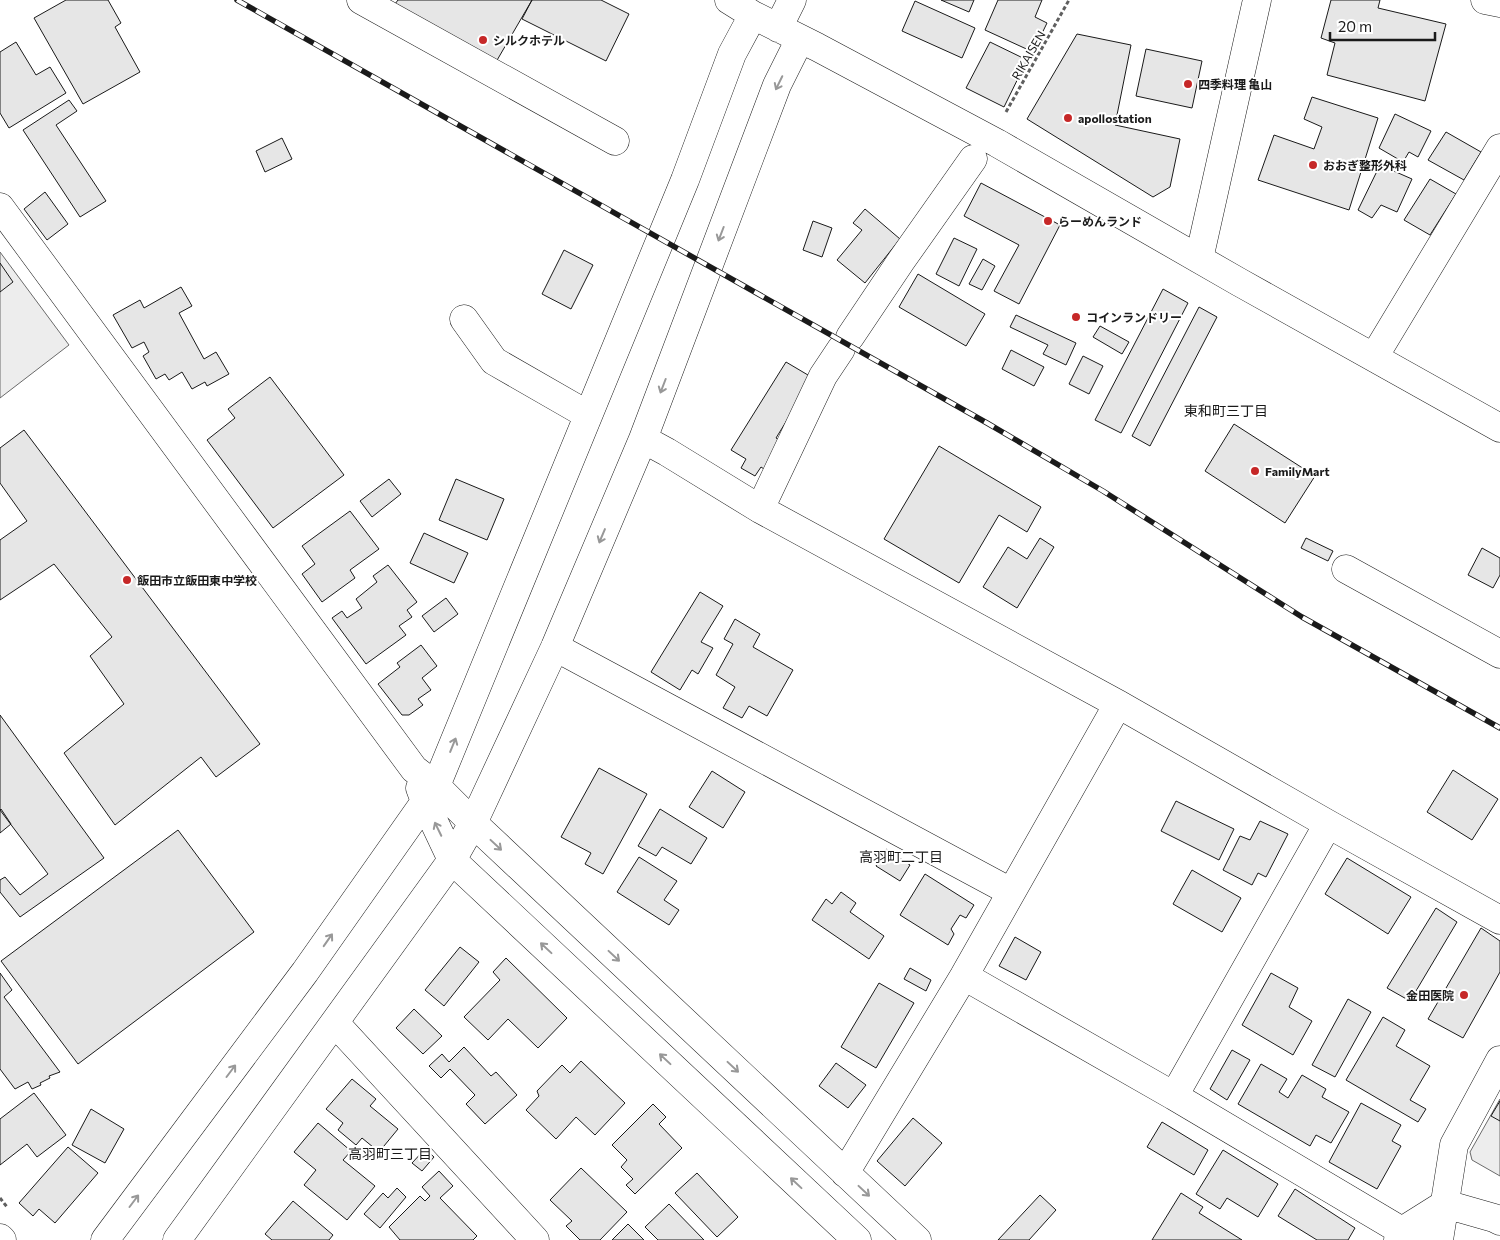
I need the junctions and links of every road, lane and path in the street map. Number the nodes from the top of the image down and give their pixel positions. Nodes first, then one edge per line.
1 (361, 0) edge
2 (730, 0) edge
3 (792, 0) edge
4 (1069, 0) edge
5 (1257, 0) edge
6 (1485, 0) edge
7 (1500, 3) edge
8 (752, 16) junction
9 (789, 33) junction
10 (1002, 119) dead end
11 (615, 141) dead end
12 (1500, 148) edge
13 (973, 159) dead end
14 (0, 206) edge
15 (1200, 259) junction
16 (464, 320) dead end
17 (1374, 357) junction
18 (588, 415) junction
19 (1500, 428) edge
20 (642, 439) junction
21 (760, 509) junction
22 (1346, 569) dead end
23 (555, 647) junction
24 (1500, 654) edge
25 (1118, 704) junction
26 (431, 794) junction
27 (473, 823) junction
28 (1328, 824) junction
29 (452, 860) junction
30 (1011, 892) junction
31 (1500, 920) edge
32 (964, 976) junction
33 (335, 1023) junction
34 (1500, 1060) edge
35 (1174, 1096) junction
36 (845, 1173) junction
37 (1445, 1204) junction
38 (1500, 1221) edge
39 (524, 1236) edge
40 (1406, 1237) edge
41 (105, 1240) edge
42 (177, 1240) edge
43 (857, 1240) edge
44 (917, 1240) edge
45 (1439, 1240) edge

1 - 11 street
2 - 8 street
3 - 9 street
4 - 10 path, RIKAISEN
5 - 15 street
6 - 7 street
8 - 9 street
8 - 18 street
9 - 15 street
9 -> 20 street
12 - 17 street
13 - 21 street
14 - 26 street
15 - 17 street
16 - 18 street
17 - 19 street
26 -> 18 street
20 - 21 street
20 -> 23 street
21 - 25 street
22 - 24 street
23 - 27 street
23 - 30 street
25 - 28 street
25 - 30 street
26 - 27 street
29 -> 26 street
41 -> 26 street
27 - 29 street
27 -> 36 street
28 - 31 street
28 - 35 street
29 - 33 street
43 -> 29 street
30 - 32 street
32 - 35 street
32 - 36 street
33 - 39 street
33 - 42 street
34 - 37 street
35 - 40 street
36 -> 44 street
37 - 38 street
37 - 40 street
37 - 45 street

